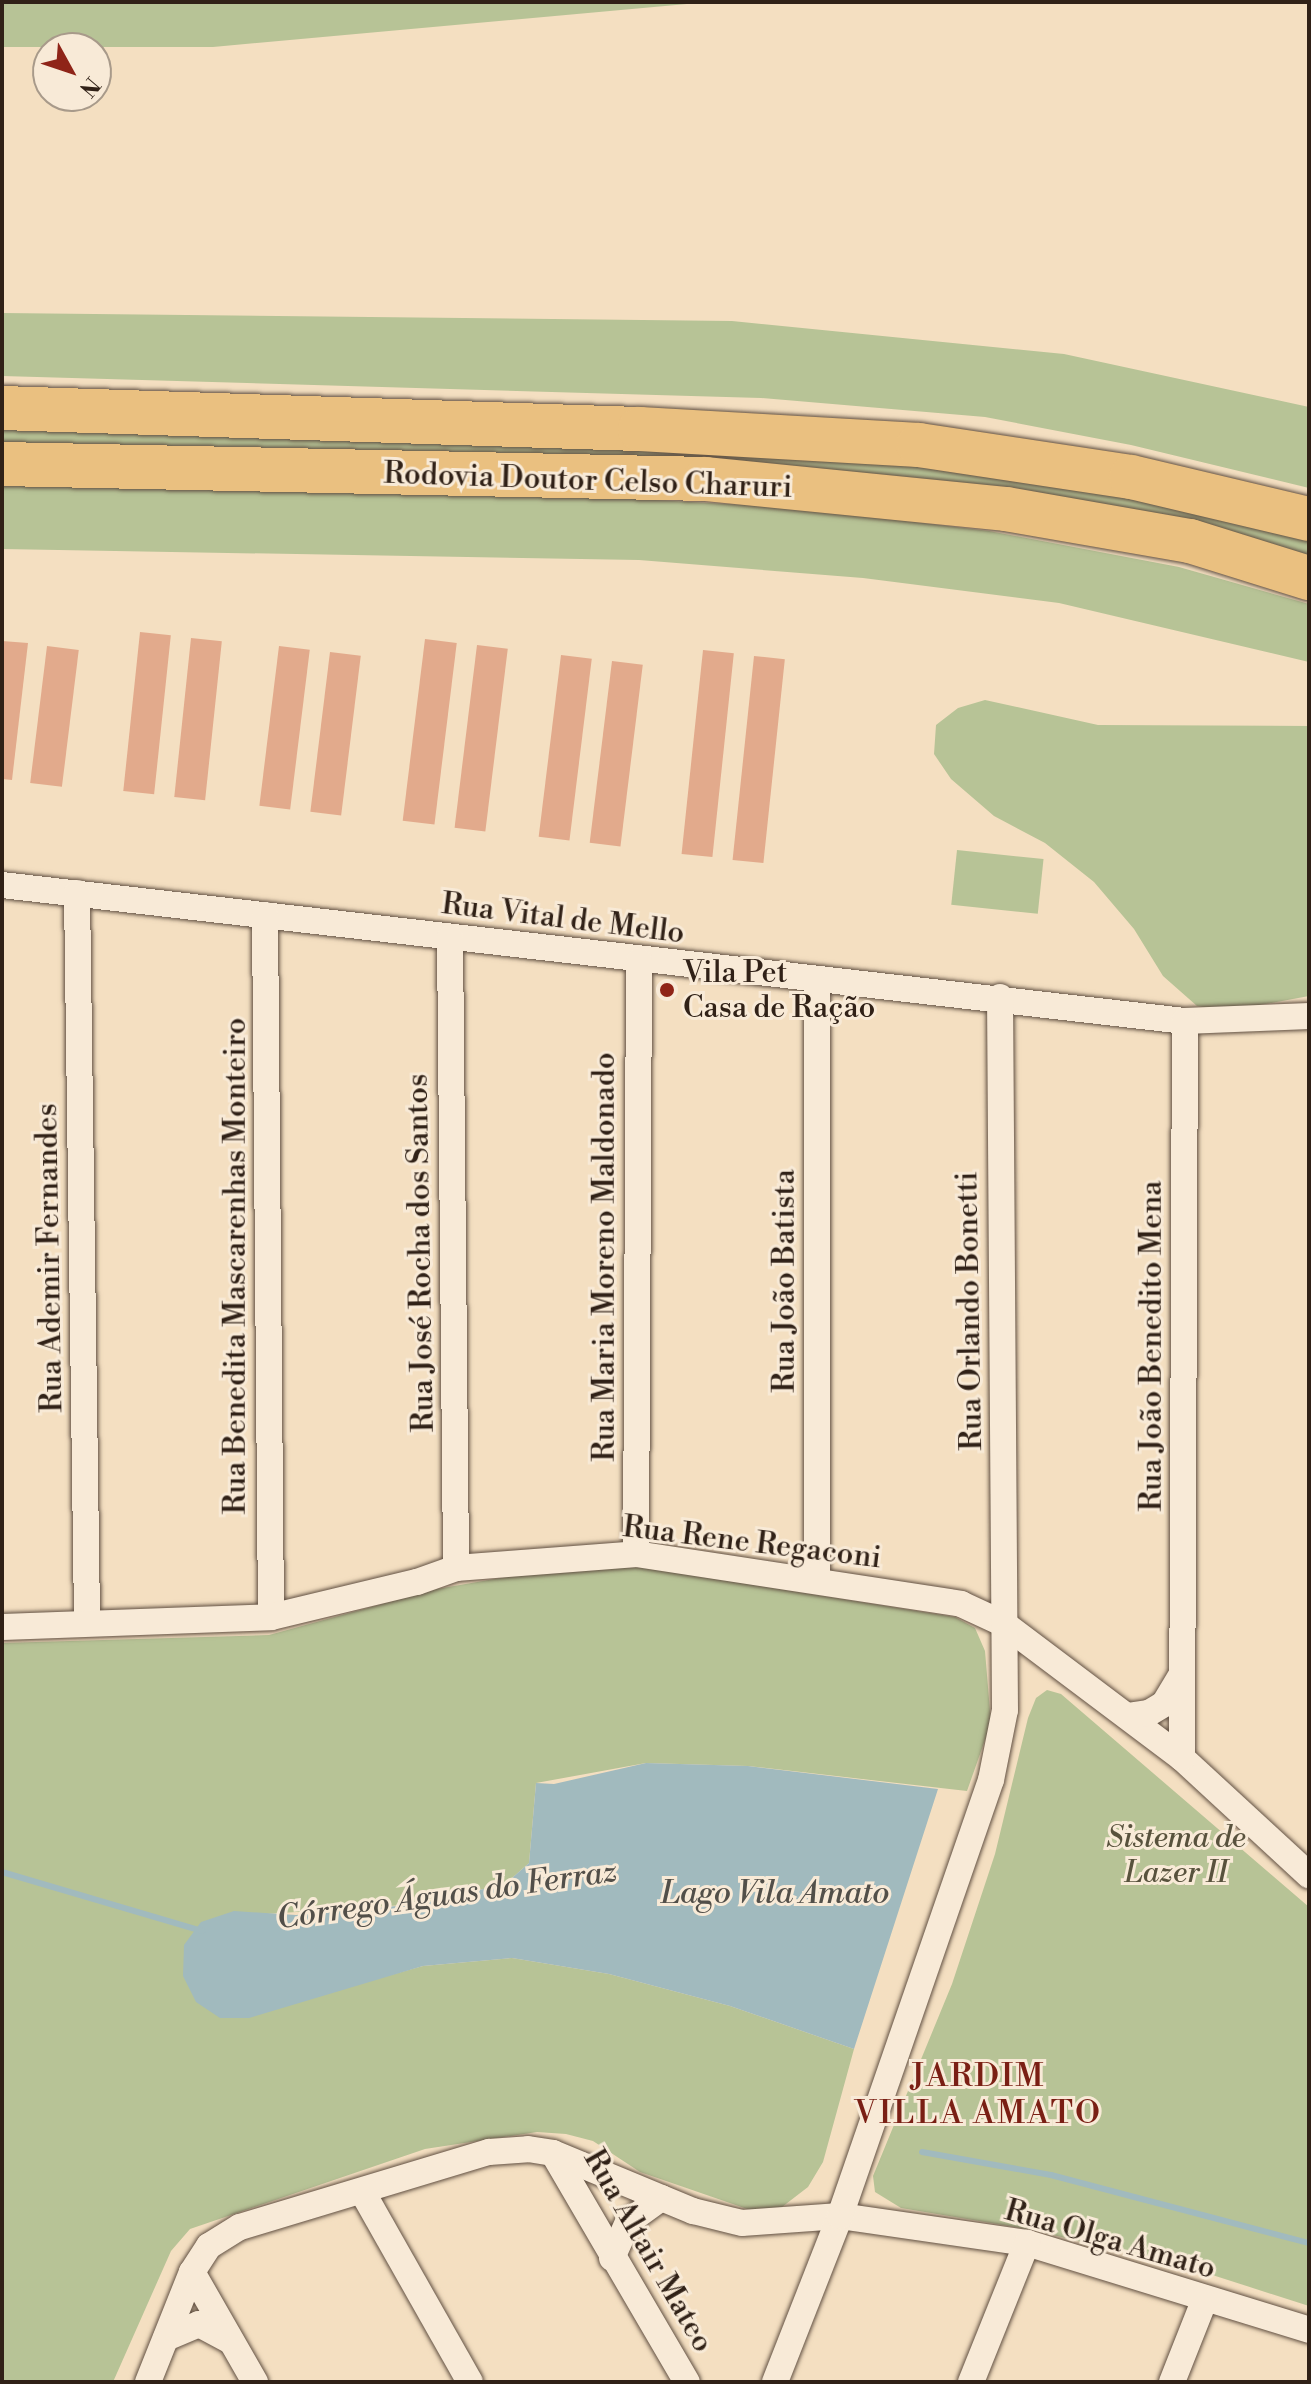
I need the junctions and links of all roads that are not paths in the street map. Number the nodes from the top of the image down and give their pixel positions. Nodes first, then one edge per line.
1 (2, 408) edge
2 (2, 464) edge
3 (1309, 519) edge
4 (1309, 578) edge
5 (2, 885) edge
6 (77, 893) junction
7 (265, 915) junction
8 (450, 938) junction
9 (639, 961) junction
10 (817, 980) junction
11 (1000, 997) junction
12 (1309, 1016) edge
13 (1185, 1021) junction
14 (636, 1554) junction
15 (456, 1568) junction
16 (817, 1581) junction
17 (271, 1617) junction
18 (87, 1622) junction
19 (1004, 1624) junction
20 (2, 1627) edge
21 (1183, 1671) junction
22 (1127, 1716) junction
23 (1182, 1758) junction
24 (1309, 1875) edge
25 (553, 2153) junction
26 (854, 2176) junction
27 (363, 2193) junction
28 (661, 2198) junction
29 (840, 2216) junction
30 (891, 2223) junction
31 (1027, 2243) junction
32 (612, 2258) junction
33 (192, 2272) junction
34 (1204, 2301) junction
35 (1309, 2330) edge
36 (166, 2338) junction
37 (231, 2341) junction
38 (148, 2382) edge
39 (255, 2382) edge
40 (470, 2382) edge
41 (687, 2382) edge
42 (775, 2382) edge
43 (971, 2382) edge
44 (1172, 2382) edge

1 - 3 highway, Rodovia Doutor Celso Charuri
2 - 4 highway, Rodovia Doutor Celso Charuri
5 - 6 street, Rua Vital de Mello
6 - 7 street, Rua Vital de Mello
6 - 18 street, Rua Ademir Fernandes
7 - 8 street, Rua Vital de Mello
7 - 17 street, Rua Benedita Mascarenhas Monteiro
8 - 9 street, Rua Vital de Mello
8 - 15 street, Rua José Rocha dos Santos
9 - 10 street, Rua Vital de Mello
9 - 14 street, Rua Maria Moreno Maldonado
10 - 11 street, Rua Vital de Mello
10 - 16 street, Rua João Batista
11 - 13 street, Rua Vital de Mello
11 - 19 street, Rua Orlando Bonetti
12 - 13 street, Rua Vital de Mello
13 - 21 street, Rua João Benedito Mena
14 - 15 street, Rua Rene Regaconi
14 - 16 street, Rua Rene Regaconi
15 - 17 street, Rua Rene Regaconi
16 - 19 street, Rua Rene Regaconi
17 - 18 street, Rua Rene Regaconi
18 - 20 street, Rua Rene Regaconi
19 - 22 street, Rua Rene Regaconi
19 - 26 street, Rua Orlando Bonetti
21 - 22 street
21 - 23 street, Rua João Benedito Mena
22 - 23 street, Rua Rene Regaconi
23 - 24 street, Rua Rene Regaconi
25 - 27 street
25 - 28 street, Rua Olga Amato
25 - 32 street, Rua Altair Mateo
26 - 29 street, Rua Orlando Bonetti
26 - 30 street
27 - 33 street
27 - 40 street
28 - 29 street, Rua Olga Amato
28 - 32 street
29 - 30 street, Rua Olga Amato
29 - 42 street, Rua Orlando Bonetti
30 - 31 street, Rua Olga Amato
31 - 34 street, Rua Olga Amato
31 - 43 street
32 - 41 street, Rua Altair Mateo
33 - 36 street
33 - 37 street
34 - 35 street, Rua Olga Amato
34 - 44 street
36 - 37 street
36 - 38 street
37 - 39 street

